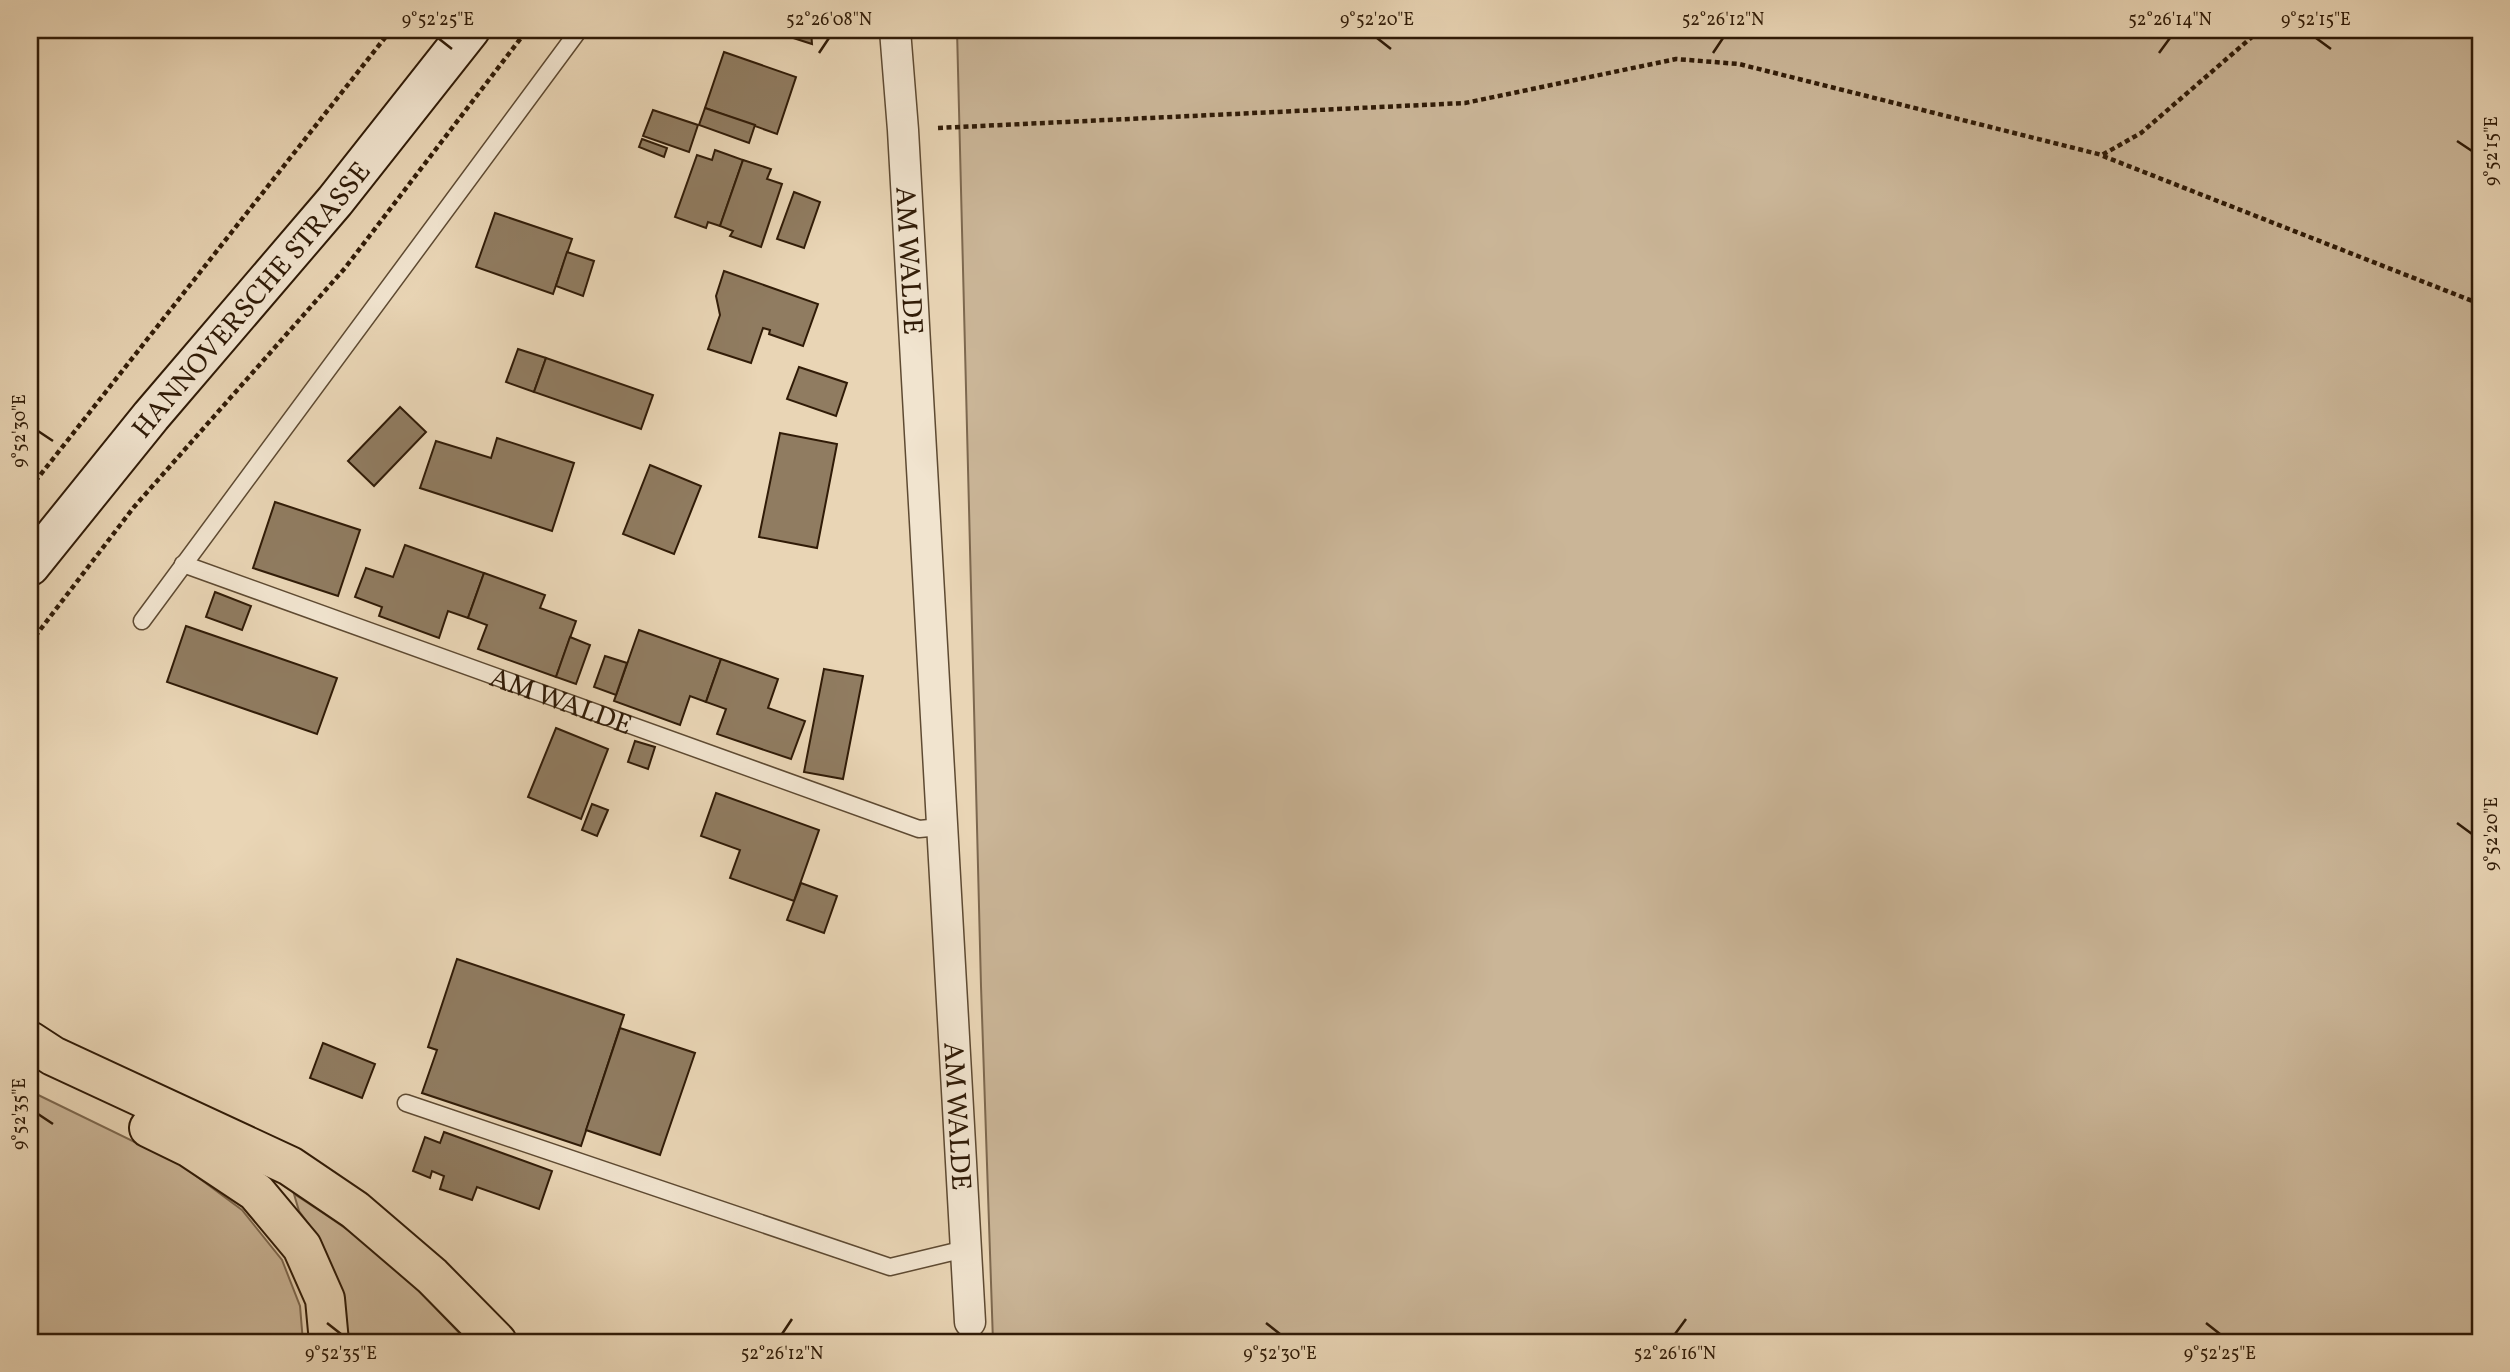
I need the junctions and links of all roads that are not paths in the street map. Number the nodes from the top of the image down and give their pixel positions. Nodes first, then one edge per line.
1 (470, 30) edge
2 (579, 30) edge
3 (895, 30) edge
4 (183, 564) junction
5 (30, 566) edge
6 (142, 621) dead end
7 (941, 827) junction
8 (30, 1041) edge
9 (30, 1072) edge
10 (406, 1103) dead end
11 (965, 1249) junction
12 (970, 1322) dead end
13 (328, 1342) edge
14 (497, 1342) edge

1 - 5 main road, HANNOVERSCHE STRASSE
2 - 4 lane
3 - 7 street, AM WALDE
4 - 6 lane
4 - 7 lane, AM WALDE
7 - 11 street, AM WALDE
8 - 14 highway
9 - 13 highway
10 - 11 lane
11 - 12 street, AM WALDE

